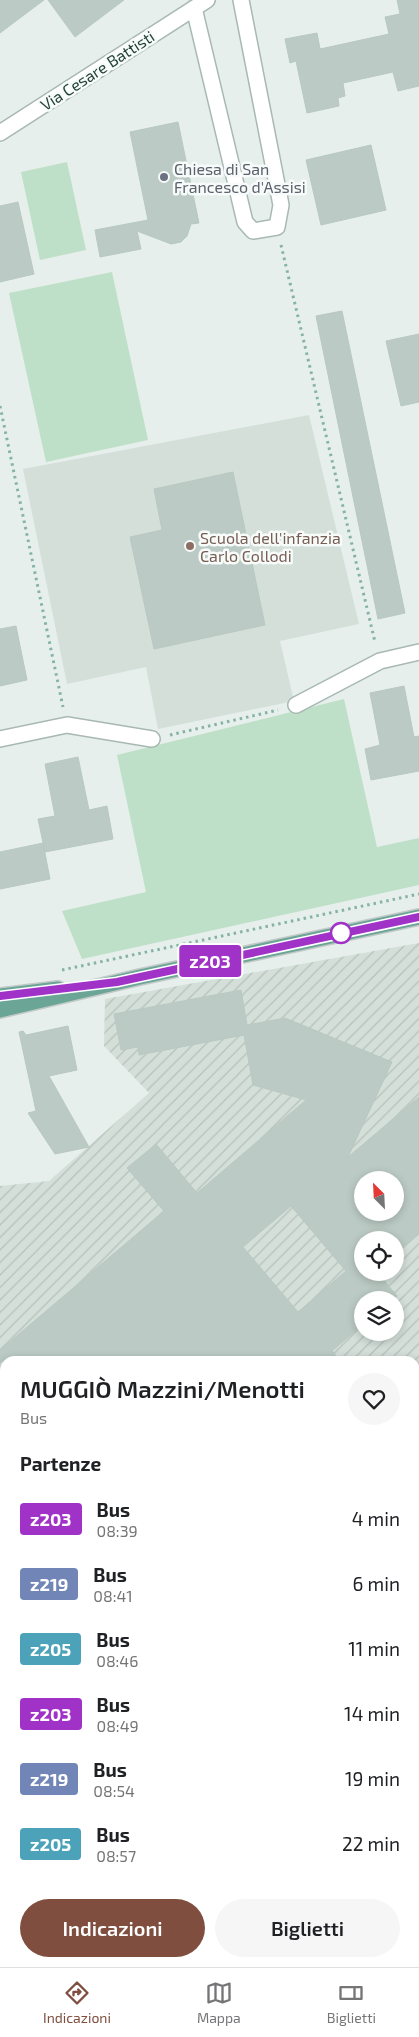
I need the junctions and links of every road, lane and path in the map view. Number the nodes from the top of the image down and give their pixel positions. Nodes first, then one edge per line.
1 (241, 0) edge
2 (201, 4) edge
3 (0, 133) edge
4 (277, 227) junction
5 (0, 406) edge
6 (419, 652) edge
7 (380, 661) junction
8 (296, 705) joint
9 (67, 725) junction
10 (0, 739) edge
11 (152, 739) joint
12 (419, 894) edge
13 (419, 916) edge
14 (59, 970) dead end
15 (117, 982) junction
16 (0, 996) edge
17 (0, 1010) edge

1 - 4 street
2 - 3 street, Via Cesare Battisti
2 - 4 street, Via Cesare Battisti
4 - 7 path
5 - 9 path
6 - 7 street
7 - 8 street
8 - 11 path
9 - 10 street
9 - 11 street
12 - 14 path
13 - 15 main road
15 - 16 main road
15 - 17 main road

